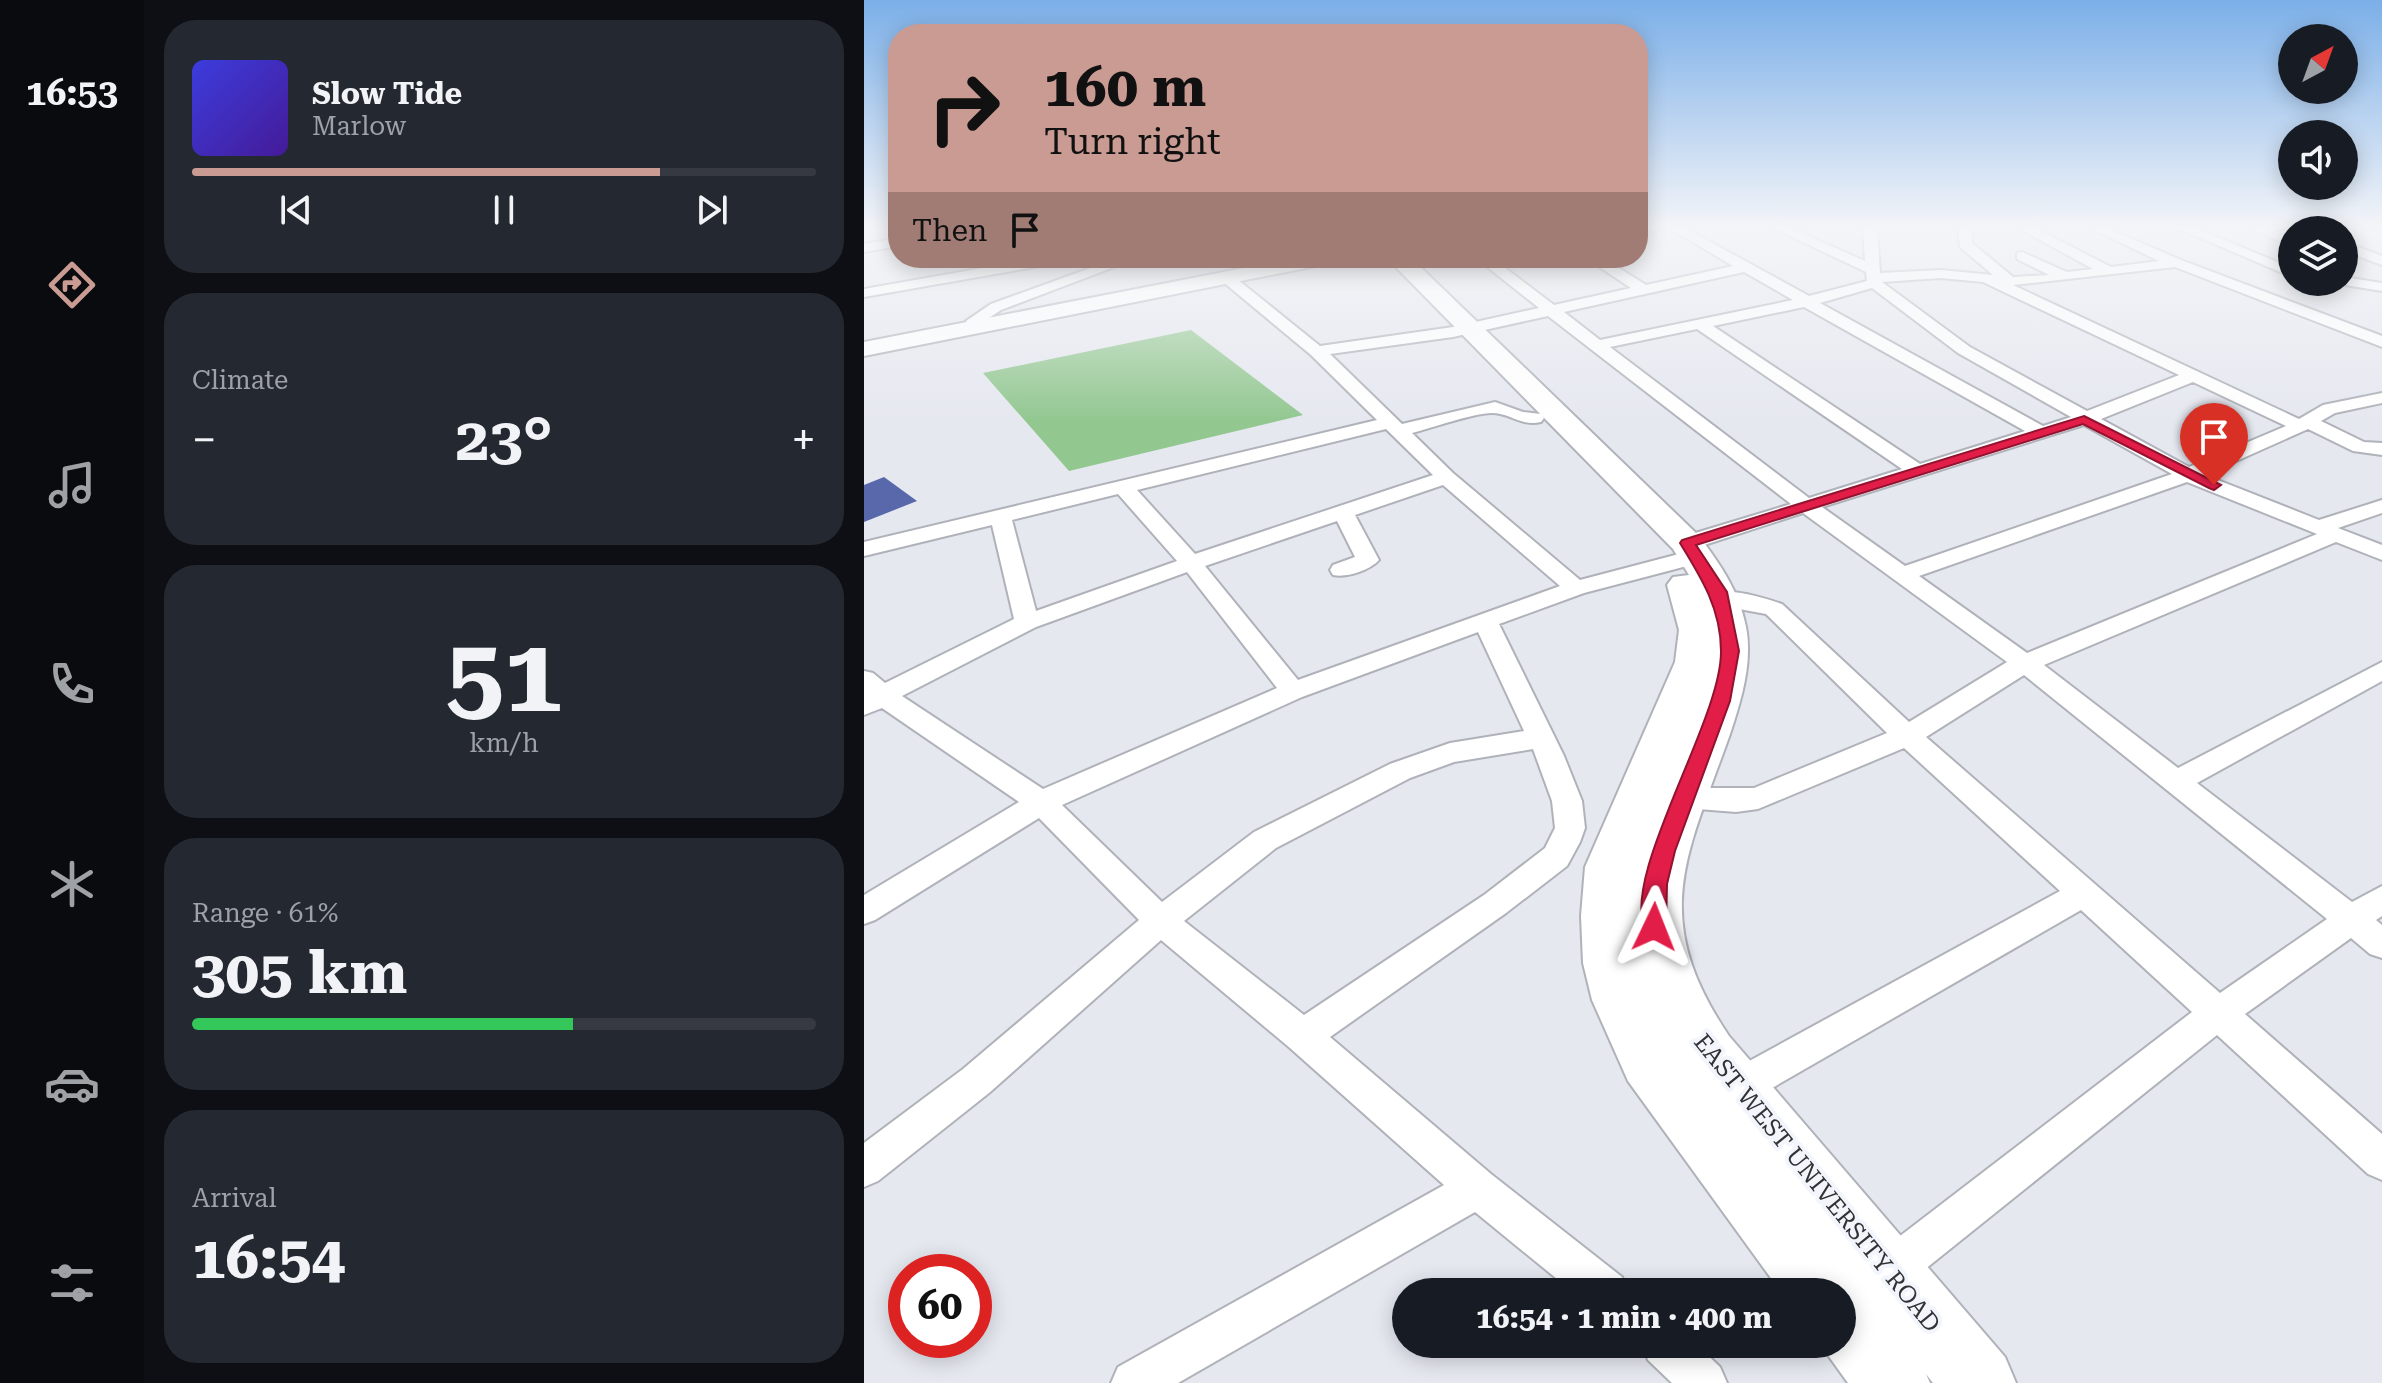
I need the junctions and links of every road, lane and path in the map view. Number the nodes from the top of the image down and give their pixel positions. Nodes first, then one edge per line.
1 (1036, 293) edge
2 (1119, 293) edge
3 (1148, 293) edge
4 (1245, 293) edge
5 (1419, 293) edge
6 (1429, 293) edge
7 (1527, 293) edge
8 (1633, 293) edge
9 (1792, 293) edge
10 (1832, 293) edge
11 (1893, 293) edge
12 (2015, 293) edge
13 (2254, 293) edge
14 (2306, 296) edge
15 (1809, 301) junction
16 (1549, 311) junction
17 (974, 321) junction
18 (1701, 325) junction
19 (1462, 330) junction
20 (2354, 331) junction
21 (903, 338) junction
22 (864, 341) edge
23 (2382, 342) edge
24 (1598, 345) junction
25 (864, 349) edge
26 (1317, 351) junction
27 (2190, 377) junction
28 (2382, 398) edge
29 (1535, 418) junction
30 (2084, 419) junction
31 (2304, 424) junction
32 (1396, 426) junction
33 (2040, 432) junction
34 (2382, 449) edge
35 (1919, 472) junction
36 (2188, 475) junction
37 (1446, 477) junction
38 (1123, 487) junction
39 (2382, 506) edge
40 (1808, 507) junction
41 (1343, 512) junction
42 (1000, 516) junction
43 (2325, 531) junction
44 (864, 549) edge
45 (1687, 553) junction
46 (2382, 553) edge
47 (1191, 563) junction
48 (1341, 570) dead end
49 (1900, 575) junction
50 (1576, 588) junction
51 (1720, 599) junction
52 (1485, 621) junction
53 (1027, 622) junction
54 (2025, 663) junction
55 (2382, 670) edge
56 (1293, 691) junction
57 (870, 694) edge
58 (1908, 735) junction
59 (1541, 738) junction
60 (2177, 781) junction
61 (1683, 799) junction
62 (1041, 802) junction
63 (2085, 892) junction
64 (2382, 899) edge
65 (864, 911) edge
66 (1161, 921) junction
67 (2350, 921) junction
68 (2382, 944) edge
69 (2217, 1014) junction
70 (1303, 1036) junction
71 (1735, 1090) junction
72 (1689, 1118) junction
73 (2382, 1160) edge
74 (864, 1167) edge
75 (1477, 1188) junction
76 (1590, 1278) edge
77 (1812, 1278) edge
78 (1865, 1294) edge
79 (1678, 1358) edge
80 (1134, 1383) edge
81 (1704, 1383) edge
82 (1893, 1383) edge
83 (1979, 1383) edge

1 - 17 street
2 - 17 main road
3 - 21 main road
4 - 26 street
5 - 19 main road, EAST WEST UNIVERSITY ROAD
6 - 19 main road, EAST WEST UNIVERSITY ROAD
7 - 16 street
8 - 16 street
9 - 15 street
10 - 15 street
11 - 30 street
12 - 27 street
13 - 20 street
14 - 20 street
15 - 18 street
15 - 33 street
16 - 19 street
16 - 24 street
17 - 21 main road
18 - 24 street
18 - 35 street
19 - 26 street
19 - 29 main road, EAST WEST UNIVERSITY ROAD
19 - 45 main road, EAST WEST UNIVERSITY ROAD
20 - 23 street
21 - 22 main road
21 - 25 main road
24 - 40 street
26 - 32 street
27 - 30 street
27 - 31 street
28 - 31 street
29 - 32 street
29 - 45 main road, EAST WEST UNIVERSITY ROAD
30 - 33 street
30 - 36 street
31 - 34 street
31 - 36 street
32 - 37 street
32 - 38 street
33 - 35 street
35 - 40 street
36 - 43 street
36 - 49 street
37 - 41 street
37 - 50 street
38 - 42 street
38 - 47 street
39 - 43 street
40 - 45 street
40 - 49 street
41 - 47 street
41 - 48 street
42 - 44 street
42 - 53 street
43 - 46 street
43 - 54 street
45 - 50 street
45 - 51 main road, EAST WEST UNIVERSITY ROAD
45 - 72 main road, EAST WEST UNIVERSITY ROAD
47 - 53 street
47 - 56 street
49 - 54 street
50 - 52 street
51 - 58 street
51 - 61 main road, EAST WEST UNIVERSITY ROAD
52 - 56 street
52 - 59 street
53 - 57 street
54 - 58 street
54 - 60 street
55 - 60 street
56 - 62 street
57 - 62 street
58 - 61 street
58 - 63 street
59 - 66 street
59 - 70 street
60 - 67 street
61 - 71 main road, EAST WEST UNIVERSITY ROAD
62 - 65 street
62 - 66 street
63 - 69 street
63 - 71 street
64 - 67 street
66 - 70 street
66 - 74 street
67 - 68 street
67 - 69 street
69 - 73 street
69 - 78 street
70 - 75 street
71 - 72 street
71 - 78 main road, EAST WEST UNIVERSITY ROAD
72 - 77 main road, EAST WEST UNIVERSITY ROAD
75 - 76 street
75 - 80 street
78 - 82 main road, EAST WEST UNIVERSITY ROAD
78 - 83 main road, EAST WEST UNIVERSITY ROAD
79 - 81 street

